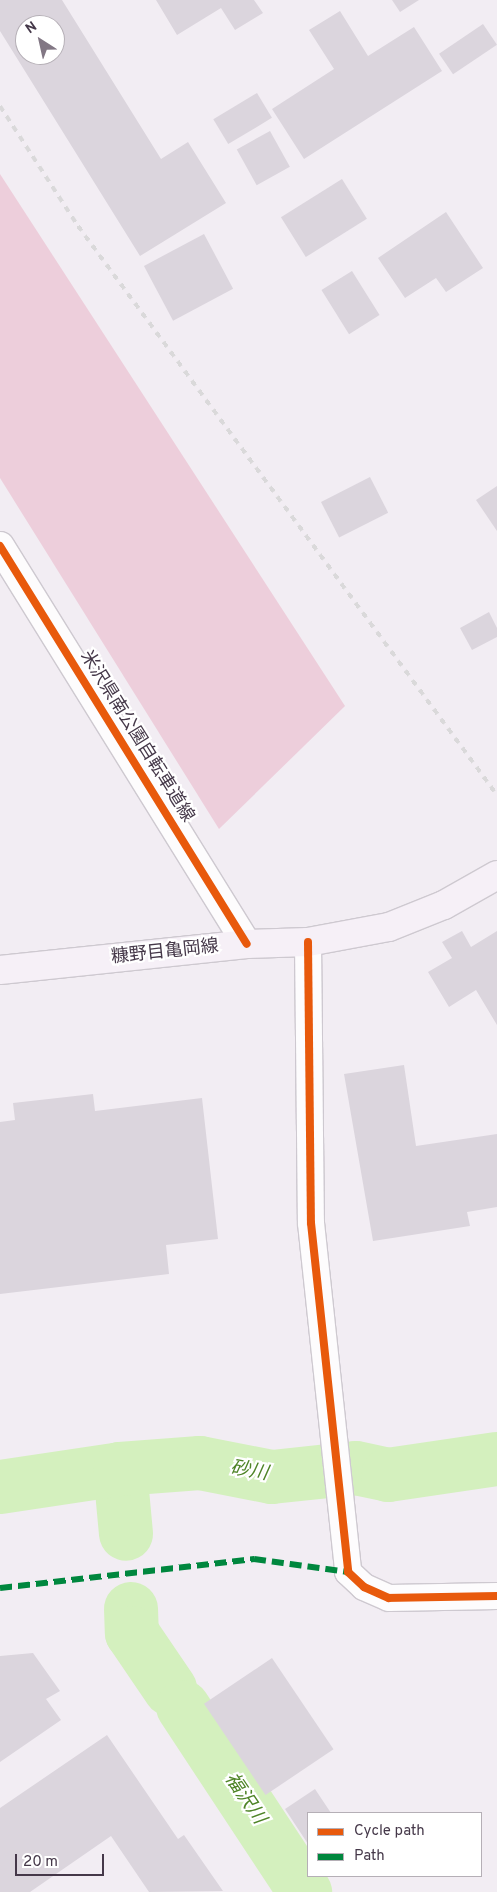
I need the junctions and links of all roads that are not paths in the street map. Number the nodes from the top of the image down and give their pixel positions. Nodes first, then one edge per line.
1 (0, 546) edge
2 (497, 875) edge
3 (308, 942) junction
4 (247, 944) junction
5 (0, 970) edge
6 (497, 1596) edge

1 - 4 street, 米沢県南公園自転車道線
2 - 3 main road, 糠野目亀岡線
3 - 4 main road, 糠野目亀岡線
3 - 6 street
4 - 5 main road, 糠野目亀岡線

